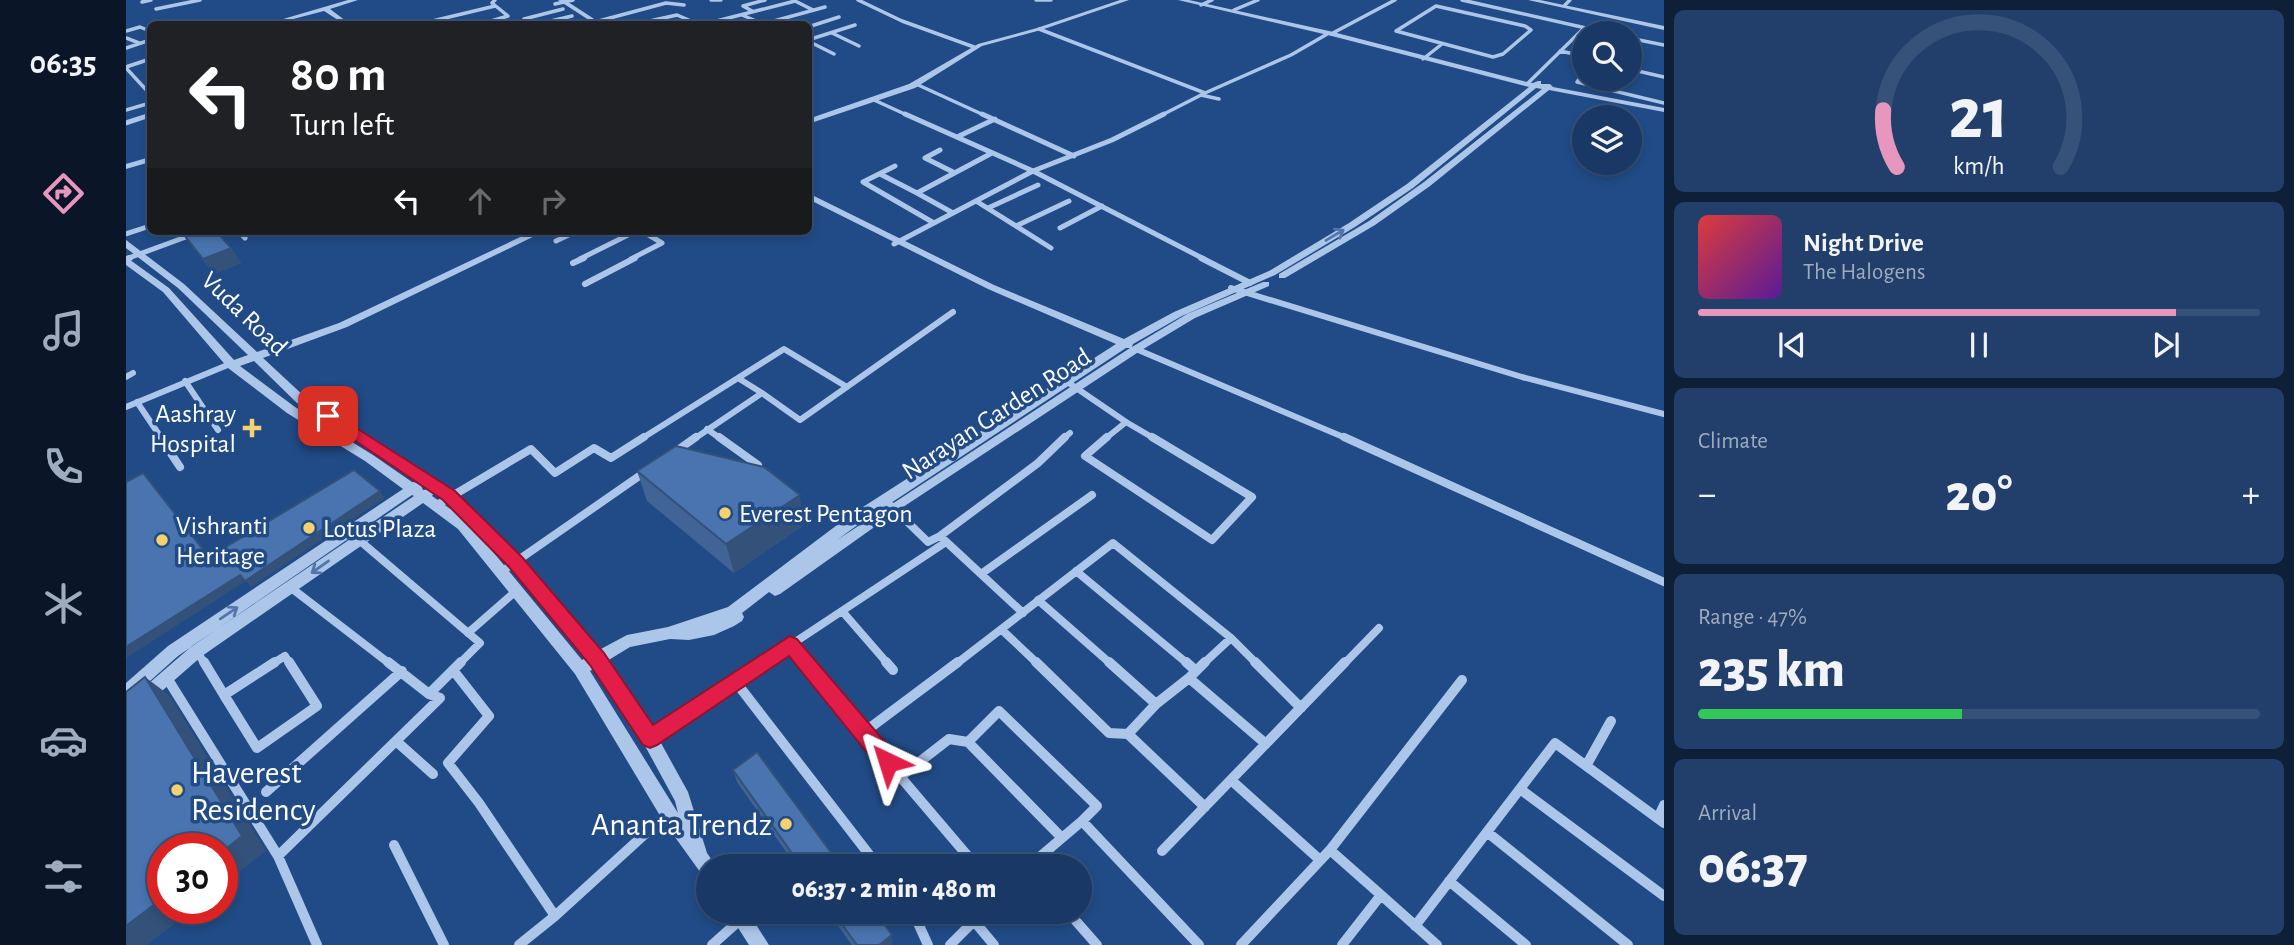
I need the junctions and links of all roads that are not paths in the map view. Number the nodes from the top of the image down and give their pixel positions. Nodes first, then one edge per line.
1 (150, 0) edge
2 (200, 0) edge
3 (345, 0) edge
4 (355, 0) edge
5 (548, 0) edge
6 (573, 0) edge
7 (710, 0) edge
8 (720, 0) edge
9 (765, 0) edge
10 (794, 0) edge
11 (858, 0) edge
12 (1051, 0) edge
13 (1114, 0) edge
14 (1126, 0) edge
15 (1181, 0) edge
16 (1189, 0) edge
17 (1212, 0) edge
18 (1258, 0) edge
19 (1395, 0) edge
20 (1462, 0) edge
21 (1531, 0) edge
22 (1542, 0) edge
23 (1036, 1) edge
24 (142, 2) dead end
25 (495, 3) edge
26 (1568, 3) edge
27 (561, 4) edge
28 (1202, 4) junction
29 (684, 5) dead end
30 (825, 7) dead end
31 (324, 8) junction
32 (156, 9) dead end
33 (813, 10) junction
34 (1234, 10) junction
35 (753, 12) junction
36 (742, 15) junction
37 (572, 16) junction
38 (839, 17) dead end
39 (524, 19) dead end
40 (658, 19) junction
41 (271, 21) edge
42 (279, 21) edge
43 (343, 21) edge
44 (431, 21) edge
45 (491, 21) edge
46 (556, 21) edge
47 (581, 21) edge
48 (593, 21) edge
49 (604, 21) edge
50 (649, 21) edge
51 (662, 21) edge
52 (691, 21) dead end
53 (722, 21) edge
54 (756, 21) edge
55 (774, 21) edge
56 (855, 25) dead end
57 (1572, 25) edge
58 (812, 26) edge
59 (1664, 27) edge
60 (1039, 29) junction
61 (147, 30) edge
62 (126, 31) edge
63 (831, 33) junction
64 (1331, 33) junction
65 (126, 38) edge
66 (812, 39) edge
67 (1572, 40) edge
68 (147, 41) edge
69 (1642, 41) edge
70 (812, 42) edge
71 (139, 44) junction
72 (1442, 44) junction
73 (859, 46) dead end
74 (1664, 46) edge
75 (972, 47) junction
76 (126, 48) edge
77 (1560, 51) junction
78 (834, 54) dead end
79 (1572, 54) edge
80 (1424, 58) junction
81 (147, 59) edge
82 (126, 66) edge
83 (1642, 70) edge
84 (1664, 74) edge
85 (916, 84) junction
86 (1538, 85) junction
87 (147, 90) edge
88 (1608, 91) edge
89 (1203, 94) junction
90 (1633, 98) junction
91 (1219, 99) dead end
92 (874, 100) junction
93 (147, 104) edge
94 (1664, 107) edge
95 (126, 110) edge
96 (147, 117) edge
97 (812, 119) edge
98 (812, 119) edge
99 (995, 119) junction
100 (126, 123) edge
101 (957, 137) junction
102 (940, 150) dead end
103 (992, 152) junction
104 (1074, 156) junction
105 (147, 160) edge
106 (895, 166) dead end
107 (126, 167) edge
108 (1033, 171) junction
109 (955, 173) junction
110 (880, 174) junction
111 (1038, 185) dead end
112 (917, 193) junction
113 (812, 197) edge
114 (976, 201) junction
115 (1069, 201) dead end
116 (812, 203) edge
117 (1102, 206) junction
118 (988, 208) junction
119 (953, 213) junction
120 (934, 223) junction
121 (1016, 226) junction
122 (147, 227) edge
123 (1060, 228) dead end
124 (126, 233) edge
125 (191, 235) edge
126 (242, 235) edge
127 (526, 235) edge
128 (569, 235) edge
129 (628, 235) edge
130 (649, 235) edge
131 (245, 238) dead end
132 (556, 241) dead end
133 (126, 243) edge
134 (897, 243) junction
135 (1051, 248) dead end
136 (134, 256) edge
137 (573, 263) dead end
138 (585, 284) dead end
139 (1249, 288) junction
140 (953, 312) dead end
141 (1127, 348) junction
142 (263, 351) junction
143 (230, 364) junction
144 (738, 378) junction
145 (185, 381) junction
146 (1072, 384) junction
147 (847, 387) junction
148 (762, 393) junction
149 (137, 402) junction
150 (126, 407) edge
151 (1664, 414) edge
152 (1126, 422) junction
153 (707, 429) junction
154 (218, 430) dead end
155 (1070, 433) dead end
156 (664, 458) edge
157 (758, 465) edge
158 (654, 466) edge
159 (180, 467) dead end
160 (431, 483) junction
161 (417, 493) junction
162 (449, 495) junction
163 (1092, 495) dead end
164 (890, 504) junction
165 (437, 505) junction
166 (943, 539) junction
167 (359, 540) junction
168 (515, 562) junction
169 (1076, 571) junction
170 (501, 572) junction
171 (981, 574) junction
172 (1664, 582) edge
173 (290, 587) junction
174 (516, 590) junction
175 (1038, 600) junction
176 (842, 611) junction
177 (1023, 613) junction
178 (1379, 628) dead end
179 (1002, 630) junction
180 (468, 633) junction
181 (1231, 638) junction
182 (790, 645) junction
183 (197, 651) junction
184 (177, 657) junction
185 (597, 659) junction
186 (580, 669) junction
187 (453, 670) junction
188 (893, 670) dead end
189 (161, 671) junction
190 (402, 671) junction
191 (1192, 674) junction
192 (1462, 680) dead end
193 (735, 681) junction
194 (126, 693) edge
195 (429, 694) junction
196 (223, 696) junction
197 (1156, 704) junction
198 (1301, 708) junction
199 (126, 713) edge
200 (1611, 722) dead end
201 (863, 733) junction
202 (1128, 734) junction
203 (650, 738) junction
204 (396, 741) junction
205 (968, 742) junction
206 (1266, 744) junction
207 (1586, 766) junction
208 (433, 774) dead end
209 (901, 777) junction
210 (1231, 780) junction
211 (1520, 789) junction
212 (266, 792) dead end
213 (1664, 806) edge
214 (1205, 807) junction
215 (668, 813) junction
216 (1661, 820) edge
217 (1082, 821) junction
218 (1487, 832) junction
219 (1062, 838) junction
220 (394, 845) dead end
221 (1330, 850) junction
222 (1162, 851) dead end
223 (697, 854) edge
224 (701, 854) edge
225 (869, 854) edge
226 (966, 854) edge
227 (1043, 854) edge
228 (278, 856) junction
229 (1320, 860) junction
230 (1449, 881) junction
231 (1381, 895) junction
232 (1664, 896) edge
233 (555, 916) junction
234 (732, 924) edge
235 (746, 924) edge
236 (919, 924) edge
237 (971, 924) edge
238 (976, 924) edge
239 (1079, 924) edge
240 (1415, 926) junction
241 (317, 945) edge
242 (444, 945) edge
243 (519, 945) edge
244 (712, 945) edge
245 (760, 945) edge
246 (929, 945) edge
247 (950, 945) edge
248 (994, 945) edge
249 (1097, 945) edge
250 (1199, 945) edge
251 (1241, 945) edge
252 (1342, 945) edge
253 (1437, 945) edge
254 (1525, 945) edge
255 (1628, 945) edge

1 - 24 street
2 - 32 street
3 - 41 street
4 - 31 street
5 - 27 street
6 - 27 street
7 - 8 street
9 - 35 street
10 - 33 street
10 - 35 street
11 - 75 street
12 - 23 street
13 - 75 street
14 - 60 street
15 - 28 street
16 - 28 street
17 - 28 street
18 - 34 street
19 - 64 street
20 - 57 street
21 - 59 street
22 - 26 street
25 - 44 street
25 - 45 street
26 - 59 street
27 - 37 street
27 - 39 street
27 - 48 street
28 - 34 street
28 - 64 street
29 - 49 street
30 - 33 street
31 - 42 street
31 - 43 street
33 - 55 street
34 - 64 street
35 - 36 street
36 - 53 street
36 - 54 street
37 - 46 street
37 - 47 street
38 - 58 street
40 - 50 street
40 - 51 street
40 - 52 street
56 - 63 street
60 - 75 street
60 - 89 street
61 - 62 street
63 - 66 street
63 - 73 street
64 - 80 street
64 - 89 street
65 - 71 street
67 - 77 street
68 - 71 street
69 - 74 street
70 - 78 street
71 - 76 street
72 - 72 street
72 - 80 street
75 - 85 street
75 - 97 street
77 - 79 street
77 - 86 street
80 - 86 street
81 - 82 street
82 - 87 street
83 - 84 street
85 - 92 street
85 - 99 street
86 - 90 street
86 - 94 street
86 - 139 street, Narayan Garden Road
88 - 90 street
89 - 91 street
89 - 104 street
90 - 94 street
92 - 98 street
92 - 101 street
93 - 95 street
96 - 100 street
99 - 101 street
99 - 104 street
101 - 103 street
102 - 109 street
103 - 108 street
103 - 109 street
104 - 108 street
105 - 107 street
106 - 110 street
108 - 114 street
108 - 117 street
109 - 112 street
110 - 112 street
110 - 120 street
111 - 118 street
112 - 119 street
113 - 134 street
114 - 118 street
114 - 119 street
115 - 121 street
116 - 134 street
117 - 123 street
117 - 139 street
118 - 121 street
119 - 120 street
120 - 134 street
121 - 135 street
122 - 124 street
125 - 136 street
126 - 131 street
127 - 142 street
128 - 132 street
129 - 137 street
130 - 138 street
133 - 136 street, Vuda Road
134 - 141 street
136 - 142 street, Vuda Road
136 - 143 street, Vuda Road
139 - 141 street, Narayan Garden Road
139 - 141 street, Narayan Garden Road
139 - 151 street
140 - 147 street
141 - 146 street, Narayan Garden Road
141 - 172 street
142 - 143 street
142 - 160 street, Vuda Road
143 - 145 street
143 - 161 street, Vuda Road
144 - 147 street
144 - 148 street
144 - 162 street
145 - 149 street
145 - 154 street
146 - 152 street
146 - 164 street, Narayan Garden Road
147 - 148 street
148 - 153 street
149 - 150 street
149 - 159 street
152 - 152 street
153 - 156 street
153 - 157 street
155 - 166 street
158 - 168 street
160 - 161 street
160 - 162 street, Vuda Road
161 - 165 street, Vuda Road
161 - 167 street
184 -> 161 street
162 - 165 street
162 - 168 street, Vuda Road
163 - 171 street
164 - 166 street
164 - 185 street, Narayan Garden Road
165 - 170 street, Vuda Road
166 - 171 street
166 - 176 street
167 -> 173 street
167 - 180 street
168 - 170 street
168 - 185 street, Vuda Road
169 - 175 street
169 - 181 street
169 - 191 street
170 - 174 street, Vuda Road
171 - 177 street
173 - 183 street
173 - 190 street
174 - 180 street
174 - 186 street, Vuda Road
175 - 177 street
175 - 197 street
176 - 182 street
176 - 188 street
177 - 179 street
178 - 198 street
179 - 201 street
179 - 202 street
180 - 187 street
181 - 191 street
181 - 198 street
182 - 193 street
182 - 201 street
183 - 184 street
183 - 196 street
184 - 189 street
185 - 186 street
185 - 203 street, Vuda Road
186 - 215 street, Vuda Road
187 - 195 street
187 - 233 street
189 - 194 street
189 - 199 street
189 - 228 street
190 - 195 street
190 - 212 street
191 - 197 street
191 - 206 street
192 - 221 street
193 - 203 street
193 - 225 street
195 - 204 street
196 - 196 street
197 - 202 street
198 - 206 street
200 - 207 street
201 - 209 street
202 - 214 street
203 - 224 street, Vuda Road
204 - 208 street
204 - 228 street
205 - 209 street
205 - 217 street
205 - 219 street
206 - 210 street
207 - 211 street
207 - 216 street
209 - 226 street
210 - 214 street
210 - 229 street
211 - 218 street
211 - 232 street
213 - 216 street
214 - 222 street
215 - 223 street, Vuda Road
215 - 233 street
217 - 219 street
217 - 250 street
218 - 230 street
218 - 255 street
219 - 227 street
220 - 242 street
221 - 229 street
221 - 231 street
228 - 241 street
229 - 251 street
230 - 240 street
230 - 254 street
231 - 240 street
231 - 252 street
233 - 243 street
234 - 244 street
235 - 245 street
236 - 246 street
237 - 247 street
238 - 248 street
239 - 249 street
240 - 253 street

